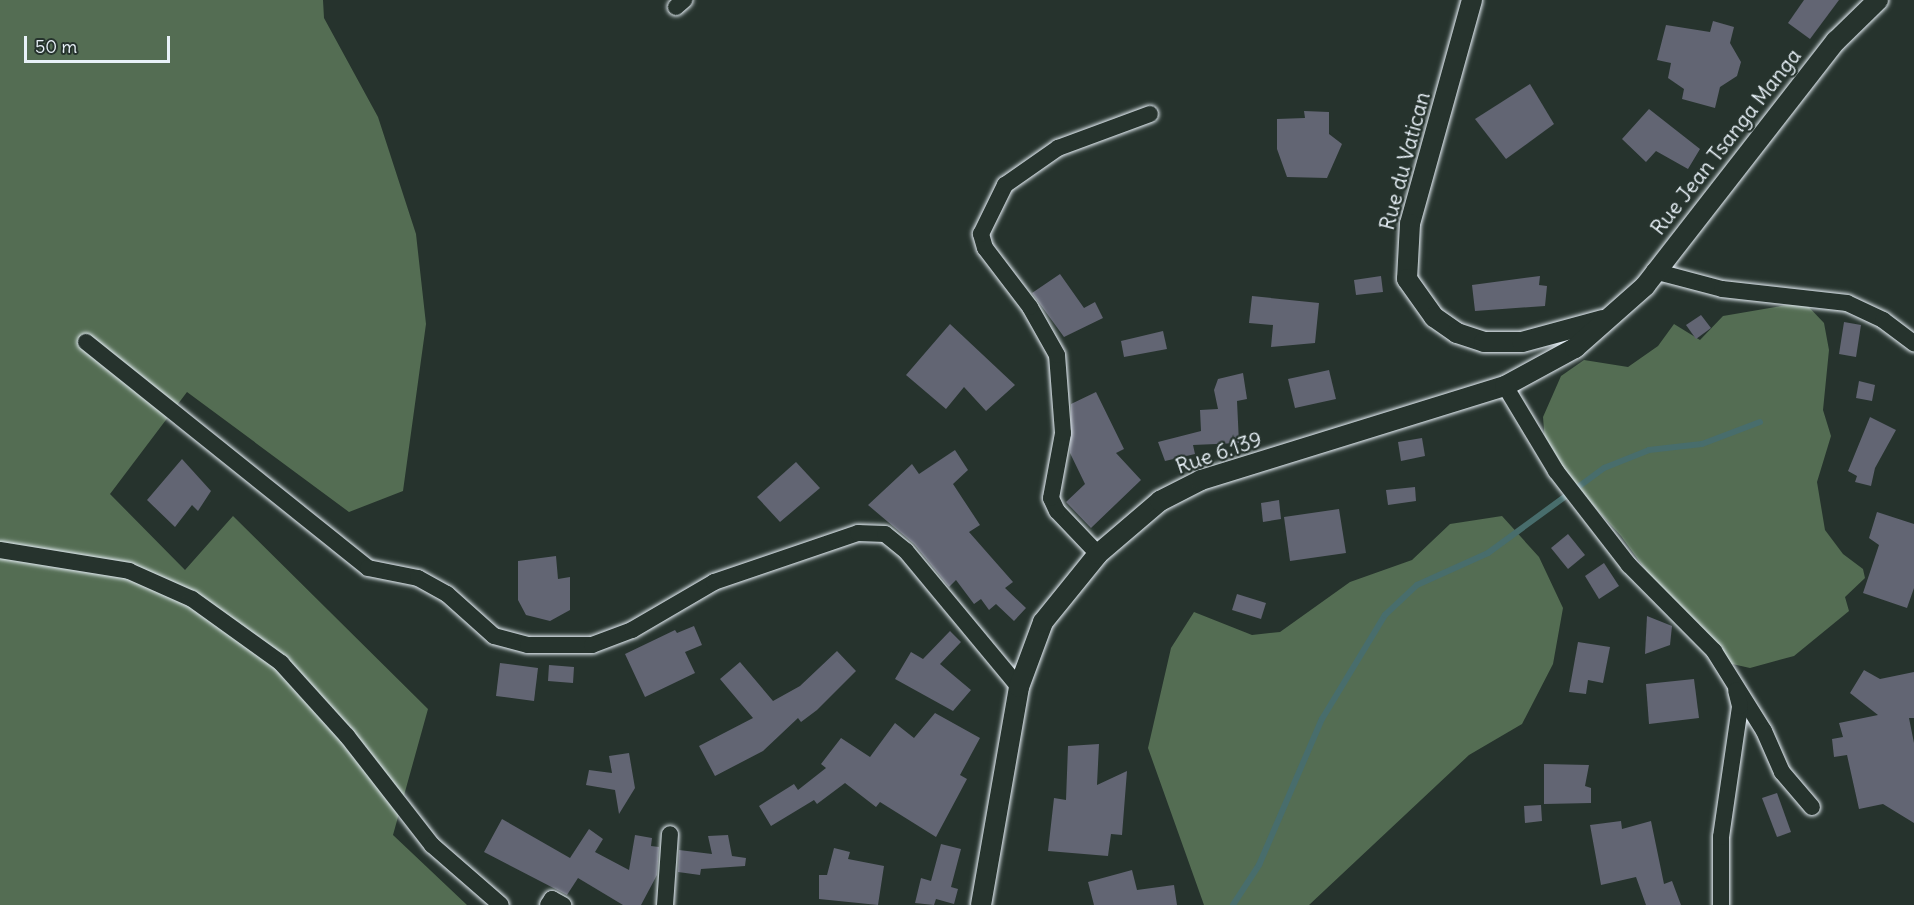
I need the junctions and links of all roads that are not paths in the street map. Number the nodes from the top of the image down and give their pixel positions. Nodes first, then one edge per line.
1 (1472, 0) edge
2 (1878, 0) edge
3 (1150, 114) dead end
4 (1654, 271) junction
5 (1615, 316) junction
6 (86, 342) dead end
7 (1914, 343) edge
8 (1505, 386) junction
9 (0, 550) edge
10 (1098, 554) junction
11 (1734, 680) junction
12 (1019, 687) junction
13 (1812, 807) dead end
14 (670, 834) dead end
15 (501, 905) edge
16 (548, 905) edge
17 (563, 905) edge
18 (665, 905) edge
19 (981, 905) edge
20 (1721, 905) edge

1 - 5 street, Rue du Vatican
2 - 4 street, Rue Jean Tsanga Manga
3 - 10 street
4 - 5 street, Rue Jean Tsanga Manga
4 - 7 street
5 - 8 street, Rue 6.139
6 - 12 street
8 - 10 street, Rue 6.139
8 - 11 street
9 - 15 street
10 - 12 street, Rue 6.139
11 - 13 street
11 - 20 street
12 - 19 street, Rue 6.139
14 - 18 street
16 - 17 street

